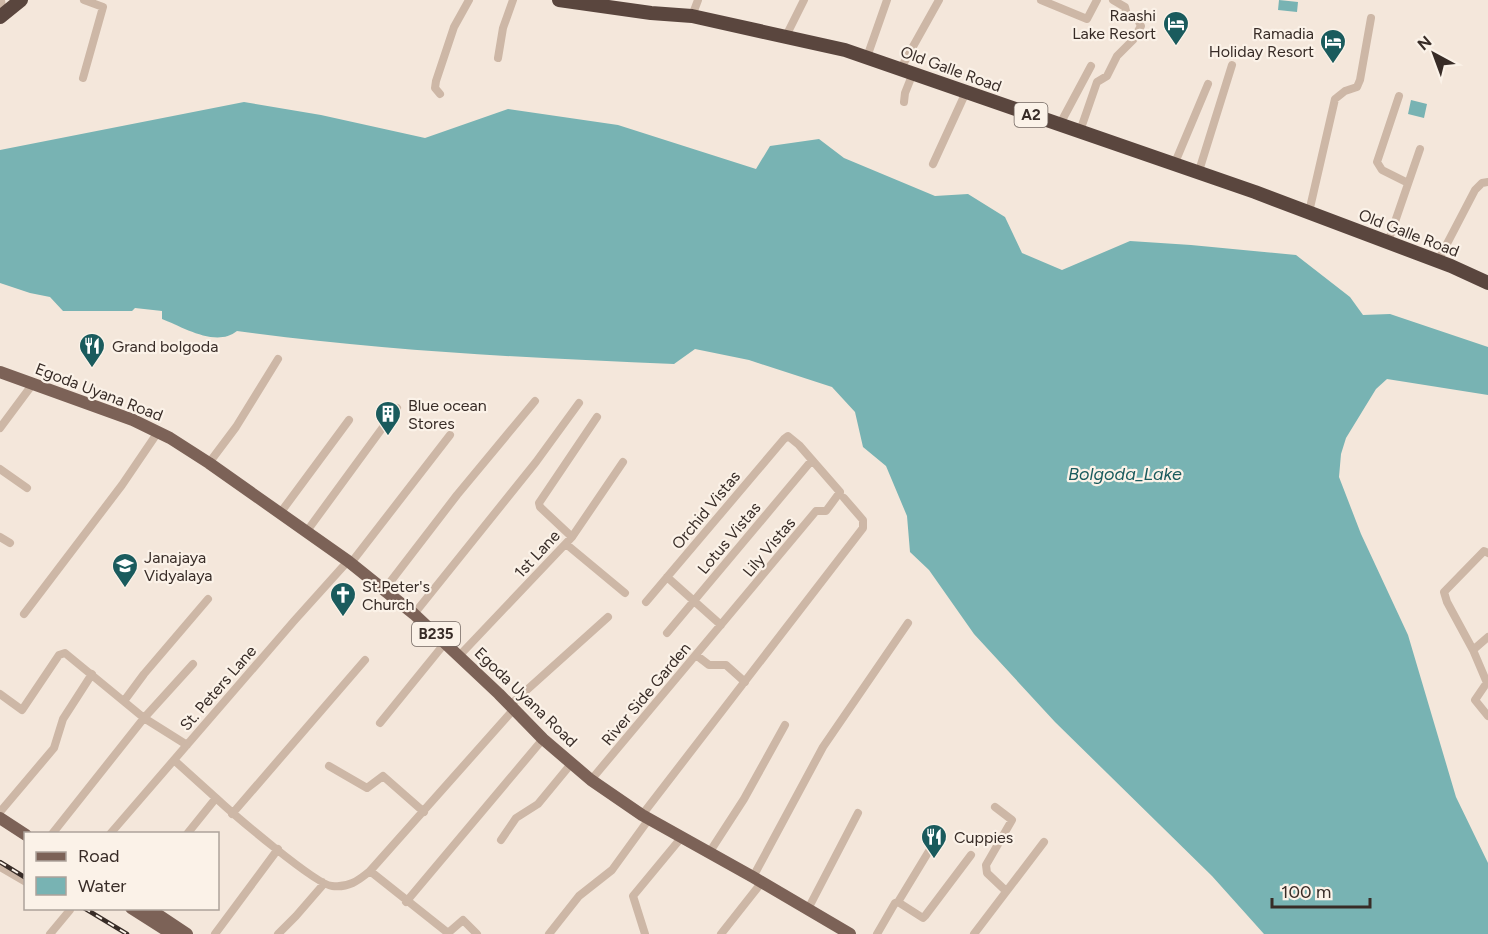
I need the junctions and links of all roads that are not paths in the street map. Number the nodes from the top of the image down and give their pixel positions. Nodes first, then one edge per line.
1 (0, 0) edge
2 (21, 0) edge
3 (84, 0) edge
4 (469, 0) edge
5 (513, 0) edge
6 (559, 0) edge
7 (698, 0) edge
8 (804, 0) edge
9 (887, 0) edge
10 (939, 0) edge
11 (1041, 0) edge
12 (1097, 0) edge
13 (1113, 0) edge
14 (626, 4) edge
15 (1, 16) edge
16 (692, 16) junction
17 (1371, 18) dead end
18 (786, 36) junction
19 (867, 57) junction
20 (498, 58) dead end
21 (1232, 65) dead end
22 (1091, 66) dead end
23 (907, 71) junction
24 (83, 78) dead end
25 (1208, 84) dead end
26 (966, 92) junction
27 (440, 93) dead end
28 (1399, 96) dead end
29 (904, 102) dead end
30 (1060, 124) junction
31 (1080, 131) junction
32 (1420, 148) dead end
33 (933, 164) dead end
34 (1174, 165) junction
35 (1198, 174) junction
36 (1488, 182) edge
37 (1408, 183) junction
38 (1309, 212) junction
39 (1388, 242) junction
40 (1438, 261) junction
41 (1488, 283) edge
42 (278, 359) dead end
43 (0, 372) edge
44 (32, 385) junction
45 (536, 401) dead end
46 (579, 403) dead end
47 (397, 408) dead end
48 (597, 417) dead end
49 (349, 420) dead end
50 (0, 428) edge
51 (158, 432) junction
52 (450, 435) dead end
53 (812, 460) junction
54 (209, 462) junction
55 (623, 462) dead end
56 (0, 469) edge
57 (27, 488) dead end
58 (842, 495) junction
59 (281, 512) junction
60 (307, 531) junction
61 (0, 537) edge
62 (568, 541) junction
63 (10, 543) dead end
64 (1488, 553) edge
65 (350, 562) junction
66 (667, 577) junction
67 (384, 590) junction
68 (625, 593) dead end
69 (207, 599) dead end
70 (694, 601) junction
71 (646, 602) dead end
72 (24, 614) dead end
73 (414, 614) junction
74 (608, 617) dead end
75 (908, 623) dead end
76 (721, 625) junction
77 (667, 633) dead end
78 (1488, 637) edge
79 (445, 643) junction
80 (1473, 650) junction
81 (696, 655) junction
82 (459, 656) junction
83 (365, 660) dead end
84 (193, 664) dead end
85 (92, 674) junction
86 (745, 682) junction
87 (1487, 682) edge
88 (0, 694) edge
89 (124, 701) junction
90 (512, 707) junction
91 (1488, 716) edge
92 (144, 718) junction
93 (380, 723) dead end
94 (784, 725) dead end
95 (543, 739) junction
96 (187, 745) junction
97 (175, 761) junction
98 (571, 764) junction
99 (329, 766) dead end
100 (591, 780) junction
101 (216, 798) junction
102 (995, 807) dead end
103 (0, 812) edge
104 (424, 812) junction
105 (858, 813) dead end
106 (232, 814) junction
107 (646, 817) junction
108 (0, 818) edge
109 (0, 827) edge
110 (54, 832) edge
111 (112, 832) edge
112 (189, 832) edge
113 (24, 834) edge
114 (681, 838) junction
115 (501, 840) dead end
116 (24, 842) edge
117 (1044, 842) dead end
118 (278, 849) junction
119 (929, 851) dead end
120 (709, 853) junction
121 (971, 855) dead end
122 (0, 867) edge
123 (370, 871) junction
124 (758, 879) junction
125 (24, 881) edge
126 (322, 882) junction
127 (1006, 891) junction
128 (406, 902) junction
129 (898, 902) junction
130 (808, 909) junction
131 (69, 910) edge
132 (133, 910) edge
133 (150, 910) edge
134 (841, 932) edge
135 (50, 934) edge
136 (172, 934) edge
137 (188, 934) edge
138 (215, 934) edge
139 (278, 934) edge
140 (477, 934) edge
141 (549, 934) edge
142 (645, 934) edge
143 (721, 934) edge
144 (877, 934) edge
145 (974, 934) edge

1 - 15 street
2 - 15 highway
3 - 24 street
4 - 27 street
5 - 20 street
6 - 14 highway, Old Galle Road / A2
7 - 16 street
8 - 18 street
9 - 19 street
10 - 23 street
11 - 12 street
13 - 31 street
14 - 16 highway, Old Galle Road / A2
16 - 18 highway, Old Galle Road / A2
17 - 38 street
18 - 19 highway, Old Galle Road / A2
19 - 23 highway, Old Galle Road / A2
21 - 35 street
22 - 30 street
23 - 26 highway, Old Galle Road / A2
23 - 29 street
25 - 34 street
26 - 30 highway, Old Galle Road / A2
26 - 33 street
28 - 37 street
30 - 31 highway, Old Galle Road / A2
31 - 34 highway, Old Galle Road / A2
32 - 37 street
34 - 35 highway, Old Galle Road / A2
35 - 38 highway, Old Galle Road / A2
36 - 40 street
37 - 39 street
38 - 39 highway, Old Galle Road / A2
39 - 40 highway, Old Galle Road / A2
40 - 41 highway, Old Galle Road / A2
42 - 54 street
43 - 44 main road, Egoda Uyana Road / B235
44 - 50 street
44 - 51 main road, Egoda Uyana Road / B235
45 - 67 street
46 - 73 street
47 - 60 street
48 - 62 street
49 - 59 street
51 - 54 main road, Egoda Uyana Road / B235
51 - 72 street
52 - 65 street, St. Peters Lane
53 - 58 street
53 - 66 street, Orchid Vistas
53 - 70 street, Lotus Vistas
54 - 59 main road, Egoda Uyana Road / B235
55 - 62 street, 1st Lane
56 - 57 street
58 - 76 street, Lily Vistas
58 - 86 street
59 - 60 main road, Egoda Uyana Road / B235
60 - 65 main road, Egoda Uyana Road / B235
61 - 63 street
62 - 68 street
62 - 82 street, 1st Lane
64 - 80 street
65 - 67 main road, Egoda Uyana Road / B235
65 - 96 street, St. Peters Lane
66 - 70 street
66 - 71 street, Orchid Vistas
67 - 73 main road, Egoda Uyana Road / B235
69 - 89 street
70 - 76 street
70 - 77 street, Lotus Vistas
73 - 79 main road, Egoda Uyana Road / B235
74 - 90 street
75 - 124 street
76 - 81 street, River Side Garden
78 - 80 street
79 - 82 main road, Egoda Uyana Road / B235
79 - 93 street
80 - 87 street
81 - 86 street
81 - 100 street, River Side Garden
82 - 90 main road, Egoda Uyana Road / B235
83 - 106 street
84 - 92 street
85 - 88 street
85 - 89 street
85 - 103 street
86 - 107 street
87 - 91 street
89 - 92 street
90 - 95 main road, Egoda Uyana Road / B235
90 - 104 street
92 - 96 street
92 - 110 street
94 - 120 street
95 - 98 main road, Egoda Uyana Road / B235
95 - 128 street
96 - 97 street, St. Peters Lane
97 - 101 street
97 - 111 street, St. Peters Lane
98 - 100 main road, Egoda Uyana Road / B235
98 - 115 street
99 - 104 street
100 - 107 main road, Egoda Uyana Road / B235
101 - 106 street
101 - 112 street
102 - 127 street
104 - 123 street
105 - 130 street
106 - 118 street
107 - 114 main road, Egoda Uyana Road / B235
107 - 141 street
108 - 113 main road
109 - 116 main road
114 - 120 main road, Egoda Uyana Road / B235
114 - 142 street
117 - 127 street
118 - 126 street
118 - 138 street
119 - 129 street
120 - 124 main road, Egoda Uyana Road / B235
121 - 129 street
122 - 125 street
123 - 126 street
123 - 128 street
124 - 130 main road, Egoda Uyana Road / B235
124 - 143 street
126 - 139 street
127 - 145 street
128 - 140 street
129 - 144 street
130 - 134 main road, Egoda Uyana Road / B235
131 - 135 street
132 - 136 main road
133 - 137 main road

